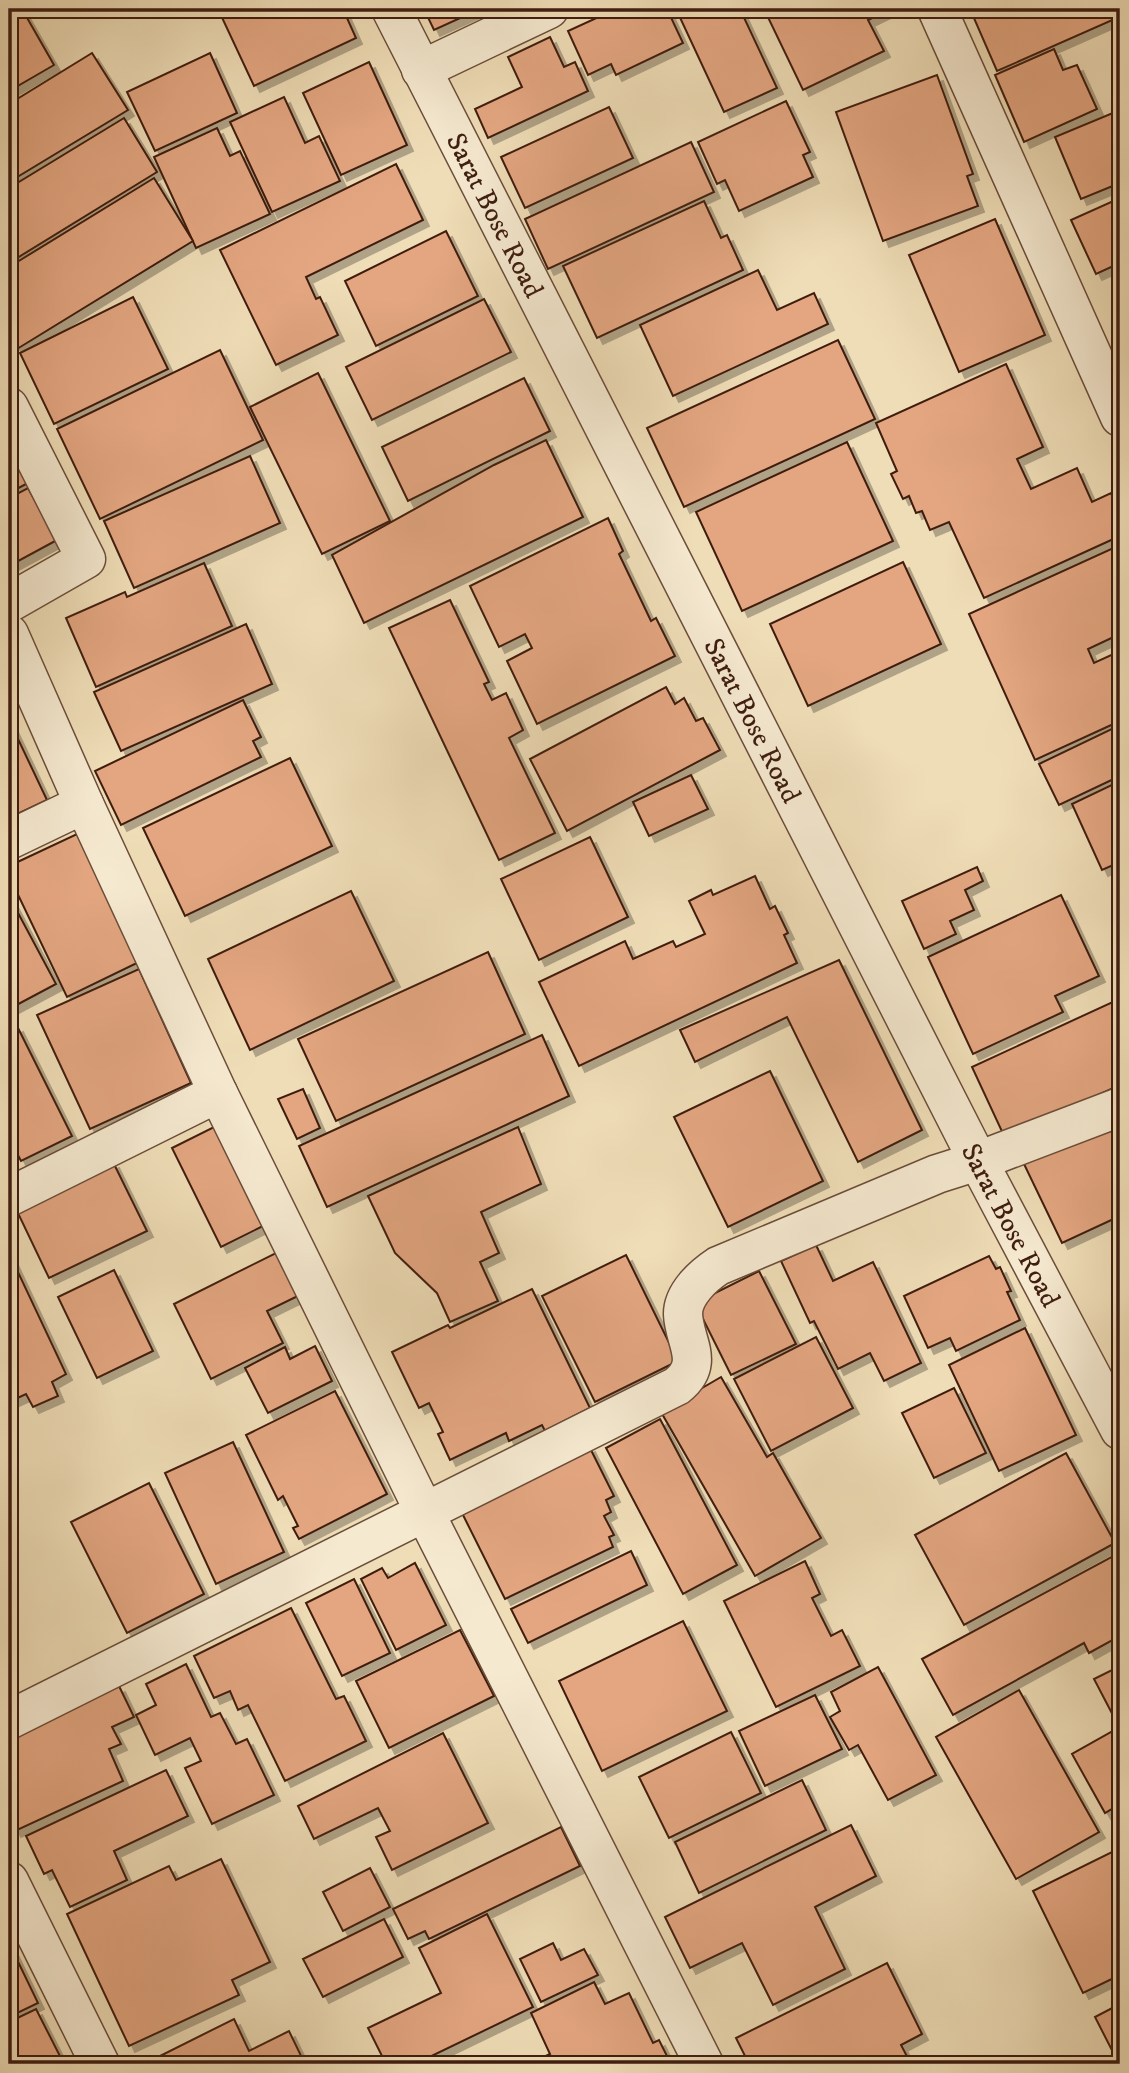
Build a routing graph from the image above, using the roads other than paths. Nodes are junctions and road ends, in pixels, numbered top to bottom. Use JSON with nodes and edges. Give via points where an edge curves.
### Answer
{"nodes":[{"id":1,"x":391,"y":9,"type":"edge"},
{"id":2,"x":549,"y":9,"type":"edge"},
{"id":3,"x":937,"y":9,"type":"edge"},
{"id":4,"x":421,"y":70,"type":"junction"},
{"id":5,"x":9,"y":407,"type":"edge"},
{"id":6,"x":1120,"y":417,"type":"edge"},
{"id":7,"x":9,"y":603,"type":"edge"},
{"id":8,"x":9,"y":634,"type":"edge"},
{"id":9,"x":84,"y":804,"type":"junction"},
{"id":10,"x":9,"y":840,"type":"edge"},
{"id":11,"x":218,"y":1093,"type":"junction"},
{"id":12,"x":1120,"y":1107,"type":"edge"},
{"id":13,"x":978,"y":1161,"type":"junction"},
{"id":14,"x":9,"y":1197,"type":"edge"},
{"id":15,"x":1120,"y":1430,"type":"edge"},
{"id":16,"x":424,"y":1511,"type":"junction"},
{"id":17,"x":9,"y":1720,"type":"edge"},
{"id":18,"x":9,"y":1881,"type":"edge"},
{"id":19,"x":100,"y":2064,"type":"edge"},
{"id":20,"x":704,"y":2064,"type":"edge"}],
"edges":[{"from":1,"to":4,"type":"street","name":"Sarat Bose Road"},
{"from":2,"to":4,"type":"street"},
{"from":3,"to":6,"type":"street"},
{"from":4,"to":13,"type":"street","name":"Sarat Bose Road"},
{"from":5,"to":7,"type":"street","via":[[86,559]]},
{"from":8,"to":9,"type":"street"},
{"from":9,"to":10,"type":"street"},
{"from":9,"to":11,"type":"street"},
{"from":11,"to":14,"type":"street"},
{"from":11,"to":16,"type":"street"},
{"from":12,"to":13,"type":"street"},
{"from":13,"to":15,"type":"street","name":"Sarat Bose Road"},
{"from":13,"to":16,"type":"street","via":[[718,1266],[695,1286],[683,1312],[693,1357],[685,1380]]},
{"from":16,"to":17,"type":"street"},
{"from":16,"to":20,"type":"street"},
{"from":18,"to":19,"type":"street"}]}
